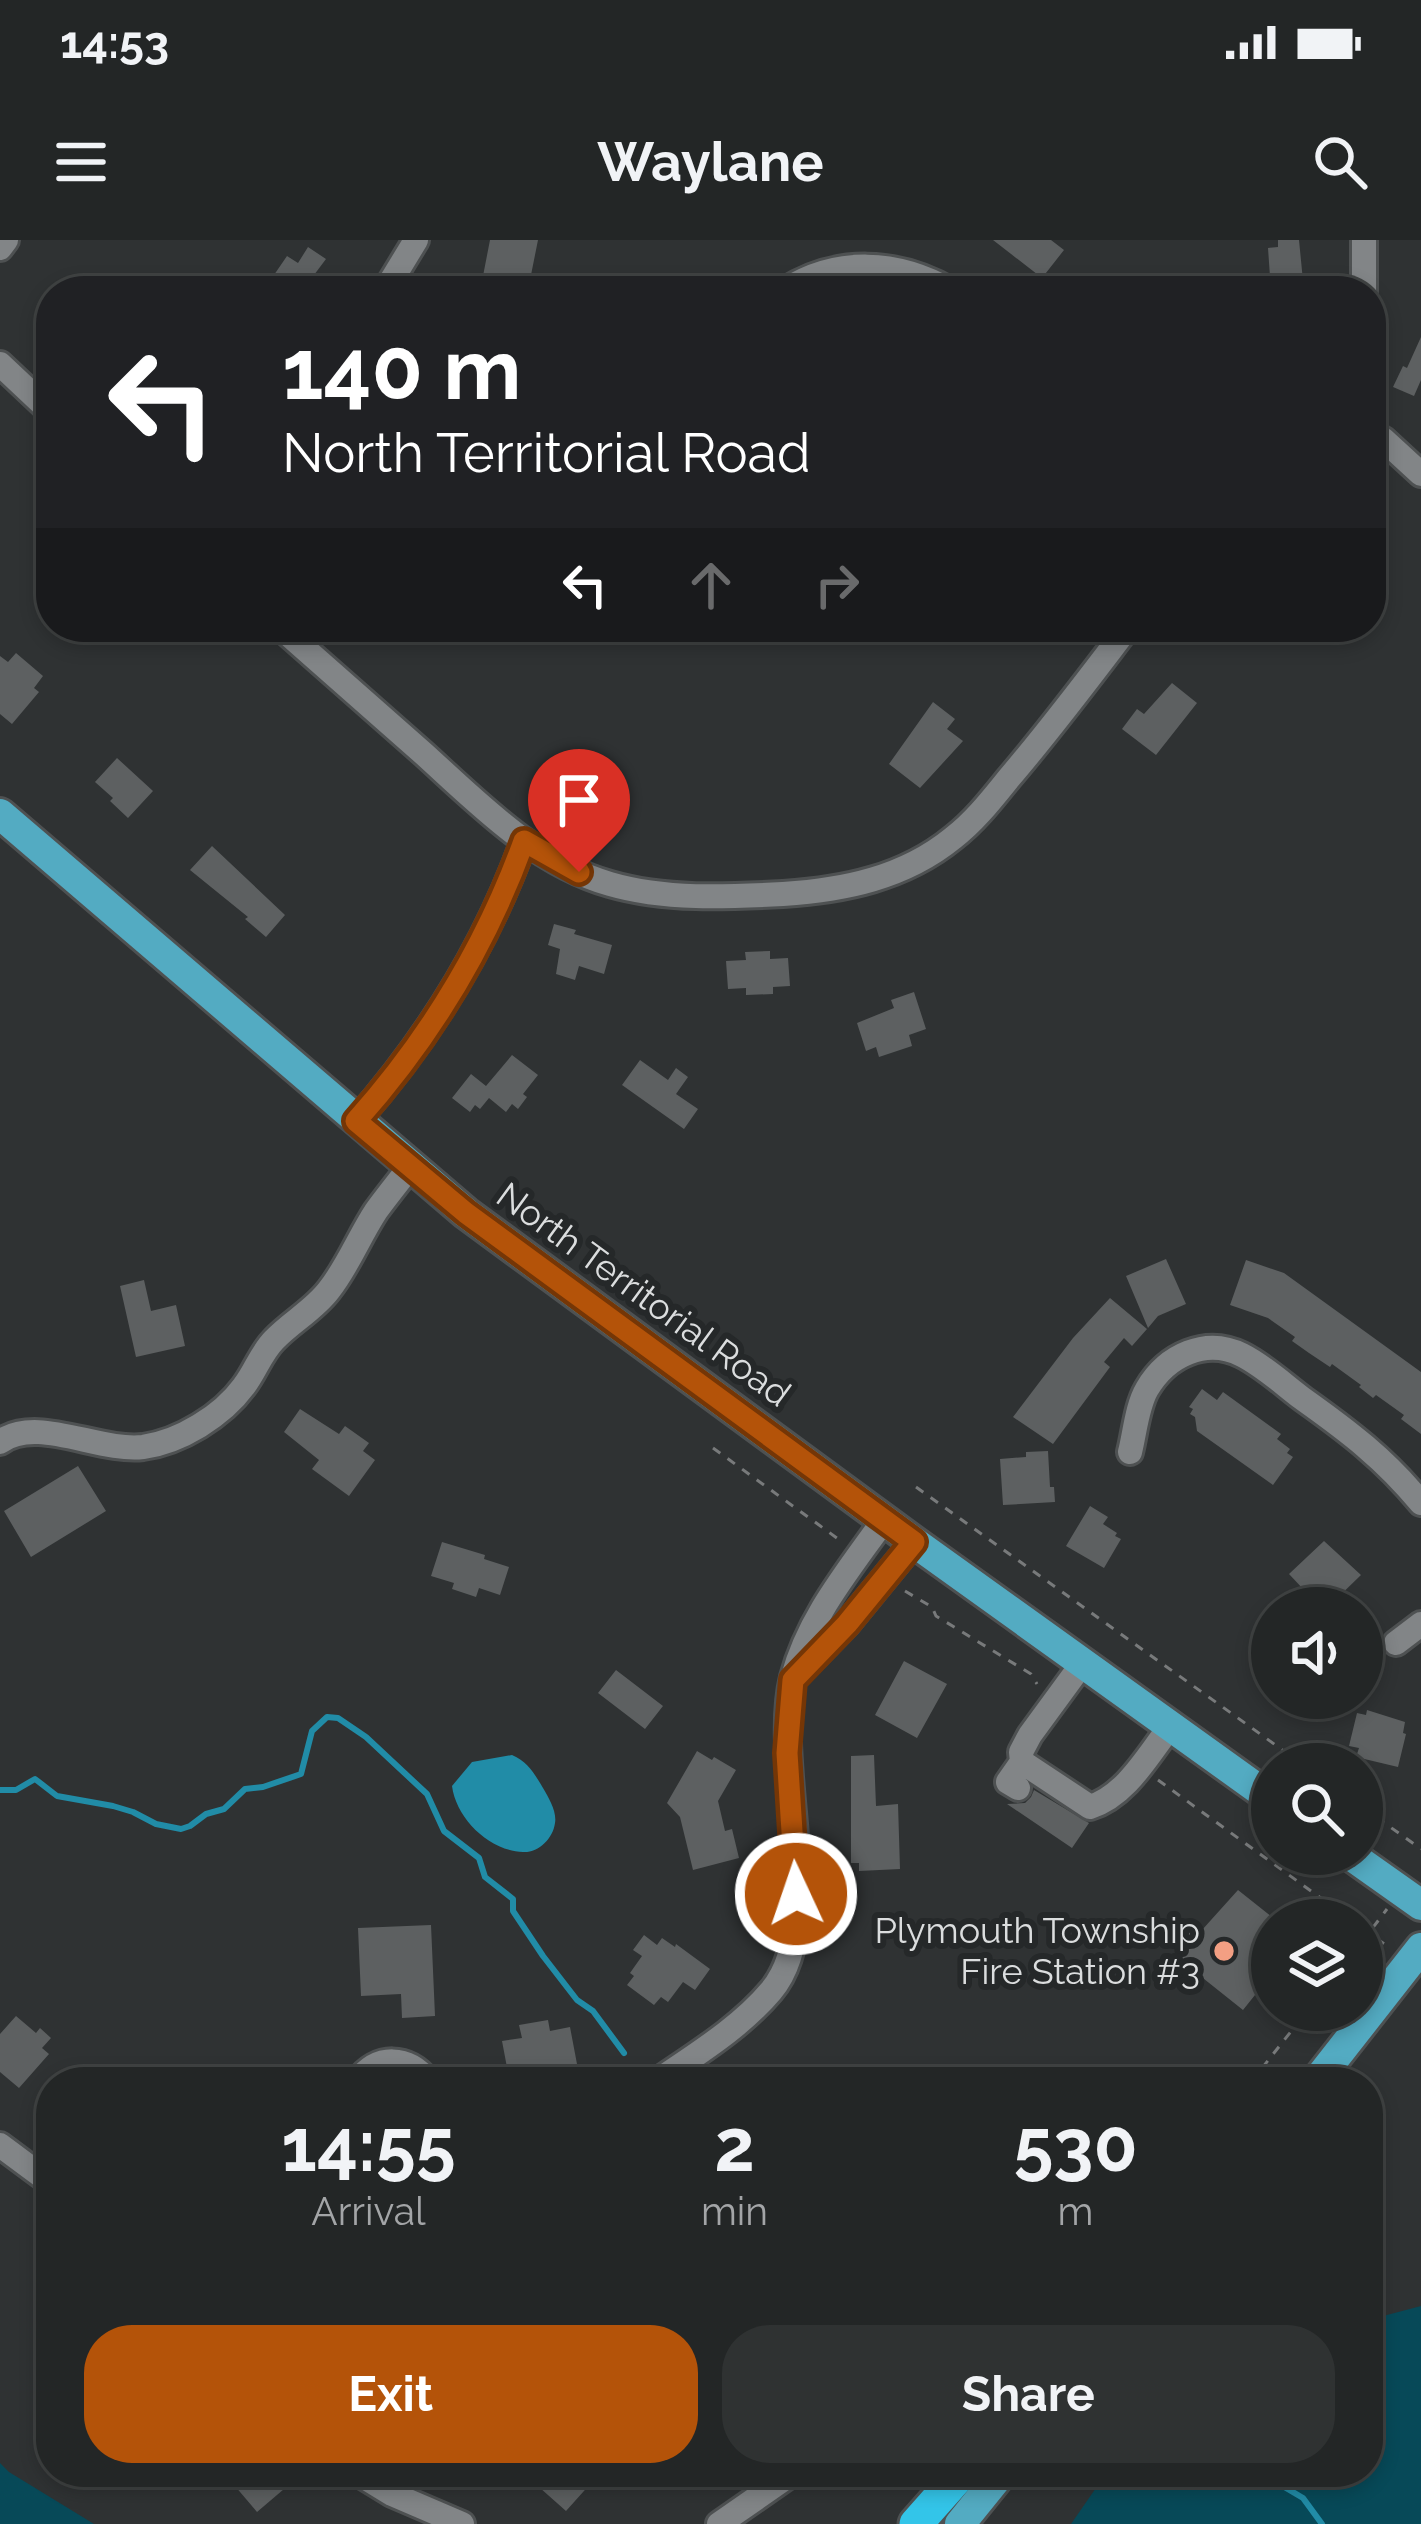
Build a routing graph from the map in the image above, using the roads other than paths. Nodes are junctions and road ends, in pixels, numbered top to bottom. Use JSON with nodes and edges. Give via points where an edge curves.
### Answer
{"nodes":[{"id":1,"x":6,"y":240,"type":"edge"},
{"id":2,"x":416,"y":240,"type":"edge"},
{"id":3,"x":1364,"y":240,"type":"edge"},
{"id":4,"x":0,"y":248,"type":"edge"},
{"id":5,"x":394,"y":276,"type":"edge"},
{"id":6,"x":811,"y":276,"type":"edge"},
{"id":7,"x":920,"y":276,"type":"edge"},
{"id":8,"x":1364,"y":276,"type":"edge"},
{"id":9,"x":0,"y":364,"type":"edge"},
{"id":10,"x":36,"y":398,"type":"edge"},
{"id":11,"x":1386,"y":443,"type":"edge"},
{"id":12,"x":1421,"y":474,"type":"edge"},
{"id":13,"x":297,"y":642,"type":"edge"},
{"id":14,"x":1116,"y":642,"type":"edge"},
{"id":15,"x":0,"y":814,"type":"edge"},
{"id":16,"x":524,"y":841,"type":"junction"},
{"id":17,"x":356,"y":1121,"type":"junction"},
{"id":18,"x":410,"y":1167,"type":"junction"},
{"id":19,"x":0,"y":1442,"type":"edge"},
{"id":20,"x":1130,"y":1452,"type":"dead end"},
{"id":21,"x":1421,"y":1503,"type":"edge"},
{"id":22,"x":884,"y":1520,"type":"junction"},
{"id":23,"x":914,"y":1542,"type":"junction"},
{"id":24,"x":1421,"y":1624,"type":"edge"},
{"id":25,"x":1396,"y":1642,"type":"dead end"},
{"id":26,"x":1082,"y":1664,"type":"junction"},
{"id":27,"x":793,"y":1680,"type":"junction"},
{"id":28,"x":1170,"y":1726,"type":"junction"},
{"id":29,"x":1022,"y":1762,"type":"junction"},
{"id":30,"x":1251,"y":1784,"type":"edge"},
{"id":31,"x":1018,"y":1788,"type":"dead end"},
{"id":32,"x":1379,"y":1875,"type":"edge"},
{"id":33,"x":1421,"y":1905,"type":"edge"},
{"id":34,"x":1421,"y":1948,"type":"edge"},
{"id":35,"x":372,"y":2067,"type":"edge"},
{"id":36,"x":414,"y":2067,"type":"edge"},
{"id":37,"x":677,"y":2067,"type":"edge"},
{"id":38,"x":1328,"y":2067,"type":"edge"},
{"id":39,"x":0,"y":2144,"type":"edge"},
{"id":40,"x":36,"y":2172,"type":"edge"},
{"id":41,"x":381,"y":2487,"type":"edge"},
{"id":42,"x":775,"y":2487,"type":"edge"},
{"id":43,"x":949,"y":2487,"type":"edge"},
{"id":44,"x":990,"y":2487,"type":"edge"},
{"id":45,"x":462,"y":2524,"type":"edge"},
{"id":46,"x":719,"y":2524,"type":"edge"},
{"id":47,"x":916,"y":2524,"type":"edge"},
{"id":48,"x":959,"y":2524,"type":"edge"}],
"edges":[{"from":1,"to":4,"type":"street"},
{"from":2,"to":5,"type":"street"},
{"from":3,"to":8,"type":"street"},
{"from":6,"to":7,"type":"street","via":[[852,266]]},
{"from":9,"to":10,"type":"street"},
{"from":11,"to":12,"type":"street"},
{"from":13,"to":16,"type":"street"},
{"from":14,"to":16,"type":"street","via":[[977,816],[939,849],[880,878],[825,892],[665,894],[606,883]]},
{"from":15,"to":17,"type":"main road","name":"North Territorial Road"},
{"from":16,"to":17,"type":"street","via":[[454,992]]},
{"from":17,"to":18,"type":"main road","name":"North Territorial Road"},
{"from":18,"to":19,"type":"street","via":[[324,1296],[195,1429],[143,1447],[33,1430]]},
{"from":18,"to":22,"type":"main road","name":"North Territorial Road"},
{"from":20,"to":21,"type":"street","via":[[1146,1390],[1159,1373],[1198,1348],[1226,1349],[1364,1443]]},
{"from":22,"to":23,"type":"main road","name":"North Territorial Road"},
{"from":22,"to":27,"type":"street","via":[[815,1619]]},
{"from":23,"to":26,"type":"main road","name":"North Territorial Road"},
{"from":23,"to":27,"type":"street"},
{"from":24,"to":25,"type":"street"},
{"from":26,"to":28,"type":"main road","name":"North Territorial Road"},
{"from":26,"to":29,"type":"street","via":[[1030,1735]]},
{"from":27,"to":37,"type":"street","via":[[793,1945],[774,1988]]},
{"from":28,"to":29,"type":"street","via":[[1107,1802],[1090,1807]]},
{"from":28,"to":30,"type":"main road","name":"North Territorial Road"},
{"from":29,"to":31,"type":"street","via":[[1008,1782]]},
{"from":32,"to":33,"type":"main road"},
{"from":34,"to":38,"type":"main road"},
{"from":35,"to":36,"type":"street","via":[[389,2060]]},
{"from":39,"to":40,"type":"street"},
{"from":41,"to":45,"type":"street"},
{"from":42,"to":46,"type":"street"},
{"from":43,"to":47,"type":"highway"},
{"from":44,"to":48,"type":"main road"}]}
